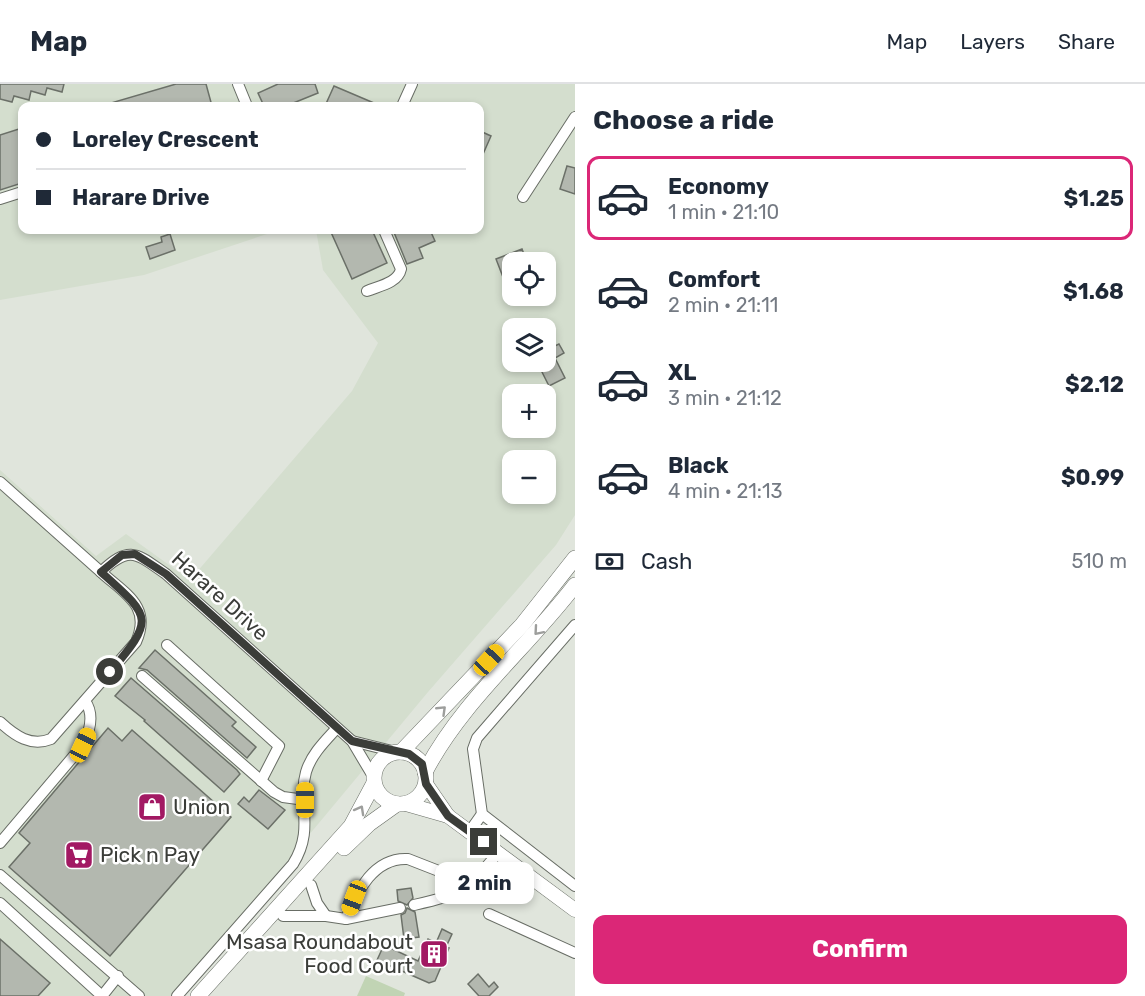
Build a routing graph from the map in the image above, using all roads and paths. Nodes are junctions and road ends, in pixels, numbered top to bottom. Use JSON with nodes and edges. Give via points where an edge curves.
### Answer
{"nodes":[{"id":1,"x":238,"y":84,"type":"edge"},
{"id":2,"x":412,"y":84,"type":"edge"},
{"id":3,"x":245,"y":102,"type":"edge"},
{"id":4,"x":404,"y":102,"type":"edge"},
{"id":5,"x":575,"y":117,"type":"edge"},
{"id":6,"x":18,"y":193,"type":"edge"},
{"id":7,"x":523,"y":197,"type":"dead end"},
{"id":8,"x":0,"y":199,"type":"edge"},
{"id":9,"x":386,"y":234,"type":"edge"},
{"id":10,"x":367,"y":291,"type":"dead end"},
{"id":11,"x":0,"y":482,"type":"edge"},
{"id":12,"x":575,"y":558,"type":"edge"},
{"id":13,"x":101,"y":572,"type":"junction"},
{"id":14,"x":575,"y":585,"type":"edge"},
{"id":15,"x":575,"y":625,"type":"edge"},
{"id":16,"x":167,"y":645,"type":"dead end"},
{"id":17,"x":142,"y":676,"type":"dead end"},
{"id":18,"x":85,"y":701,"type":"junction"},
{"id":19,"x":0,"y":722,"type":"edge"},
{"id":20,"x":336,"y":729,"type":"junction"},
{"id":21,"x":352,"y":741,"type":"junction"},
{"id":22,"x":398,"y":752,"type":"junction"},
{"id":23,"x":426,"y":778,"type":"junction"},
{"id":24,"x":374,"y":780,"type":"junction"},
{"id":25,"x":261,"y":781,"type":"junction"},
{"id":26,"x":305,"y":800,"type":"junction"},
{"id":27,"x":402,"y":804,"type":"junction"},
{"id":28,"x":482,"y":814,"type":"junction"},
{"id":29,"x":448,"y":816,"type":"junction"},
{"id":30,"x":470,"y":831,"type":"junction"},
{"id":31,"x":0,"y":843,"type":"edge"},
{"id":32,"x":498,"y":853,"type":"junction"},
{"id":33,"x":0,"y":875,"type":"edge"},
{"id":34,"x":472,"y":884,"type":"junction"},
{"id":35,"x":311,"y":885,"type":"junction"},
{"id":36,"x":575,"y":886,"type":"edge"},
{"id":37,"x":23,"y":897,"type":"junction"},
{"id":38,"x":0,"y":903,"type":"edge"},
{"id":39,"x":414,"y":905,"type":"dead end"},
{"id":40,"x":399,"y":908,"type":"dead end"},
{"id":41,"x":575,"y":910,"type":"edge"},
{"id":42,"x":9,"y":912,"type":"junction"},
{"id":43,"x":489,"y":914,"type":"dead end"},
{"id":44,"x":283,"y":916,"type":"junction"},
{"id":45,"x":326,"y":916,"type":"junction"},
{"id":46,"x":346,"y":919,"type":"junction"},
{"id":47,"x":575,"y":953,"type":"edge"},
{"id":48,"x":118,"y":976,"type":"junction"},
{"id":49,"x":102,"y":996,"type":"edge"},
{"id":50,"x":139,"y":996,"type":"edge"},
{"id":51,"x":177,"y":996,"type":"edge"},
{"id":52,"x":198,"y":996,"type":"edge"},
{"id":53,"x":210,"y":996,"type":"edge"}],
"edges":[{"from":1,"to":3,"type":"street"},
{"from":2,"to":4,"type":"street"},
{"from":5,"to":7,"type":"street"},
{"from":6,"to":8,"type":"street"},
{"from":9,"to":10,"type":"street","via":[[400,275]]},
{"from":11,"to":13,"type":"street"},
{"from":22,"to":12,"type":"highway","one_way":true,"via":[[522,625]]},
{"from":13,"to":18,"type":"street","via":[[140,609],[142,625],[136,642]]},
{"from":13,"to":20,"type":"street","name":"Harare Drive","via":[[122,555],[140,555],[166,574]]},
{"from":14,"to":23,"type":"highway","one_way":true,"via":[[453,724]]},
{"from":15,"to":28,"type":"street","via":[[477,738],[472,749]]},
{"from":16,"to":25,"type":"street","via":[[279,746]]},
{"from":17,"to":25,"type":"street"},
{"from":18,"to":19,"type":"street","via":[[57,735],[44,741],[22,739]]},
{"from":18,"to":31,"type":"street","via":[[91,711],[83,745]]},
{"from":20,"to":21,"type":"street","name":"Harare Drive"},
{"from":20,"to":26,"type":"street","via":[[315,753],[307,770]]},
{"from":21,"to":22,"type":"street","name":"Harare Drive"},
{"from":21,"to":24,"type":"street","name":"Harare Drive"},
{"from":22,"to":23,"type":"highway","via":[[416,758]]},
{"from":22,"to":24,"type":"highway","via":[[380,761]]},
{"from":23,"to":27,"type":"highway","via":[[417,798]]},
{"from":23,"to":29,"type":"main road"},
{"from":24,"to":27,"type":"highway","via":[[384,800]]},
{"from":52,"to":24,"type":"highway","one_way":true,"via":[[351,826]]},
{"from":25,"to":26,"type":"street","via":[[283,797]]},
{"from":26,"to":51,"type":"street","via":[[301,852]]},
{"from":27,"to":29,"type":"main road"},
{"from":27,"to":35,"type":"highway","via":[[357,834]]},
{"from":28,"to":30,"type":"street"},
{"from":28,"to":36,"type":"street"},
{"from":29,"to":30,"type":"main road"},
{"from":30,"to":32,"type":"main road"},
{"from":32,"to":34,"type":"street"},
{"from":32,"to":41,"type":"main road"},
{"from":33,"to":37,"type":"street"},
{"from":34,"to":39,"type":"street","via":[[449,897]]},
{"from":34,"to":46,"type":"street","via":[[408,859],[386,861],[359,889]]},
{"from":35,"to":44,"type":"highway"},
{"from":35,"to":45,"type":"street"},
{"from":37,"to":42,"type":"street"},
{"from":37,"to":48,"type":"street"},
{"from":38,"to":42,"type":"street"},
{"from":40,"to":46,"type":"street"},
{"from":42,"to":49,"type":"street"},
{"from":43,"to":47,"type":"street"},
{"from":44,"to":45,"type":"street"},
{"from":44,"to":53,"type":"highway"},
{"from":45,"to":46,"type":"street"},
{"from":48,"to":49,"type":"street"},
{"from":48,"to":50,"type":"street"}]}
